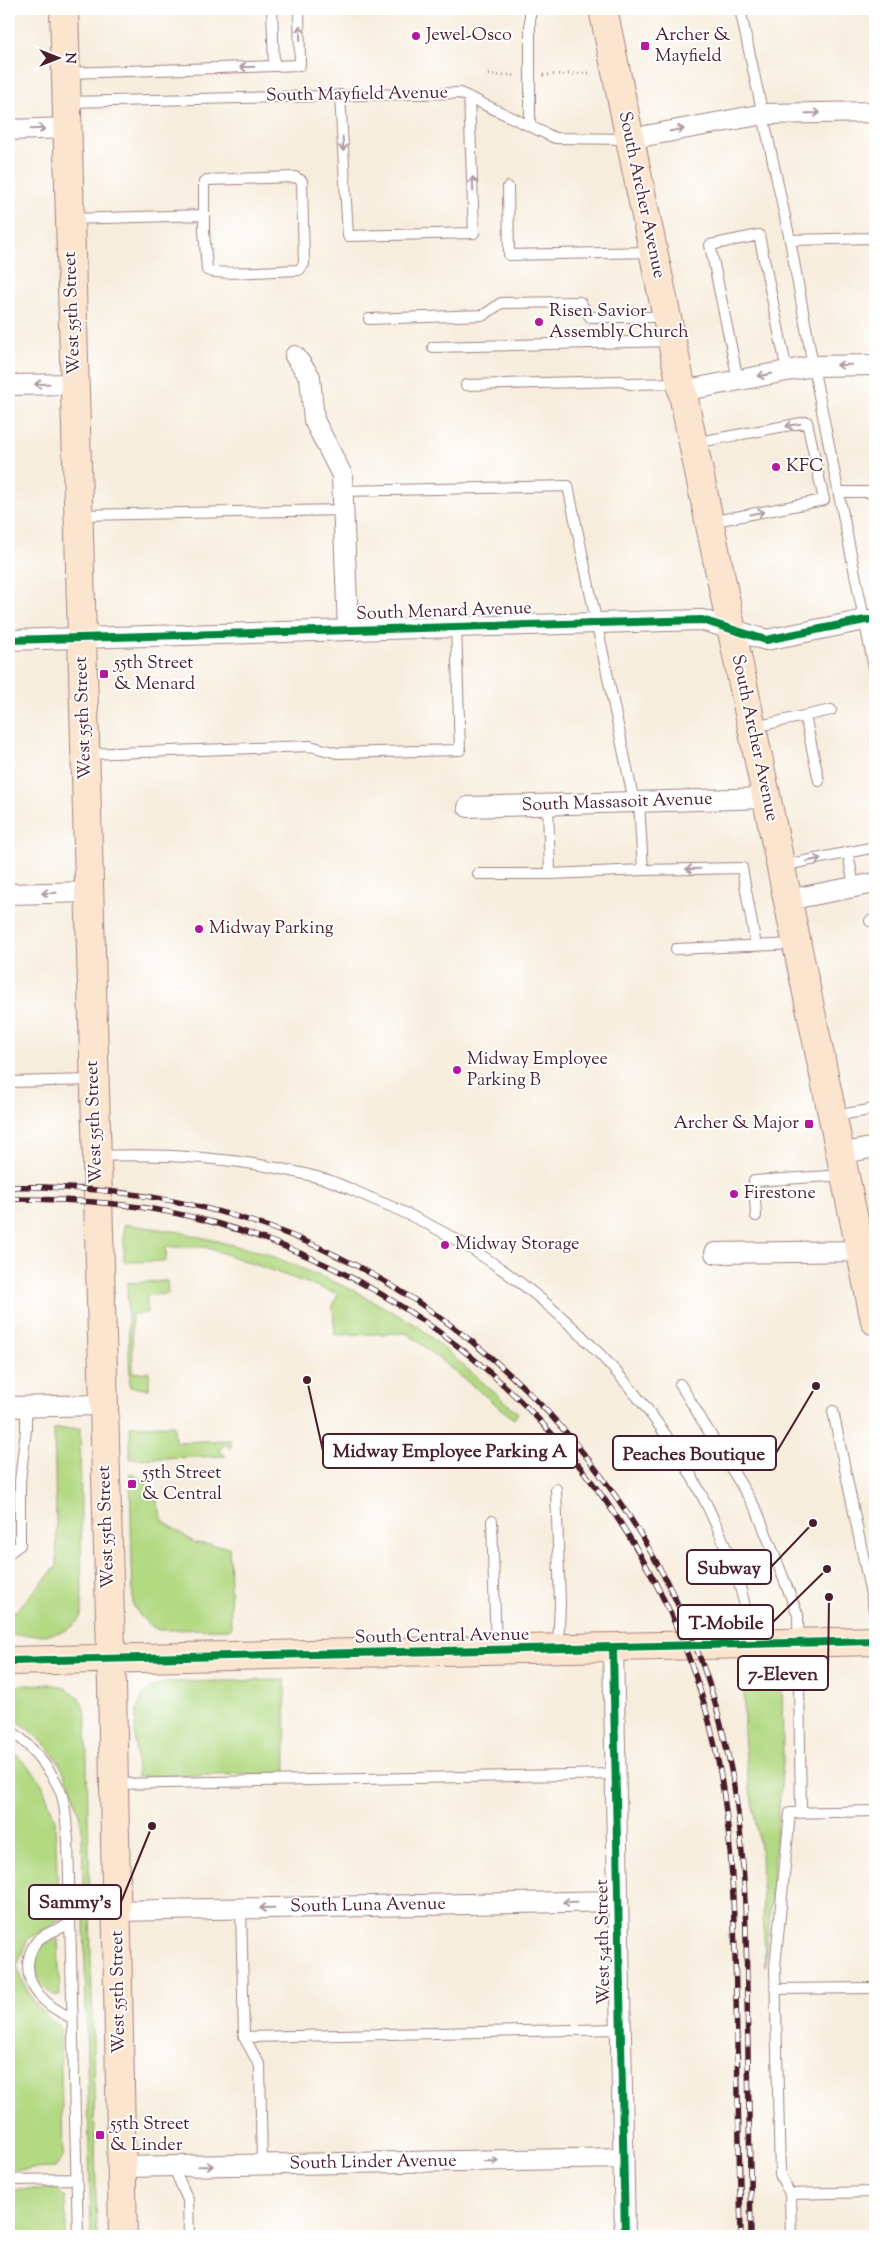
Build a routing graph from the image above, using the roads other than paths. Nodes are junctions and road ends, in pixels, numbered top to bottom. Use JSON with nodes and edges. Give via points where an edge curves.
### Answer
{"nodes":[{"id":1,"x":64,"y":9,"type":"edge"},
{"id":2,"x":272,"y":9,"type":"edge"},
{"id":3,"x":299,"y":9,"type":"edge"},
{"id":4,"x":530,"y":9,"type":"edge"},
{"id":5,"x":603,"y":9,"type":"edge"},
{"id":6,"x":740,"y":9,"type":"edge"},
{"id":7,"x":274,"y":66,"type":"junction"},
{"id":8,"x":66,"y":73,"type":"junction"},
{"id":9,"x":340,"y":95,"type":"junction"},
{"id":10,"x":469,"y":98,"type":"junction"},
{"id":11,"x":875,"y":112,"type":"edge"},
{"id":12,"x":764,"y":114,"type":"junction"},
{"id":13,"x":67,"y":115,"type":"junction"},
{"id":14,"x":530,"y":126,"type":"junction"},
{"id":15,"x":9,"y":130,"type":"edge"},
{"id":16,"x":629,"y":139,"type":"junction"},
{"id":17,"x":508,"y":187,"type":"dead end"},
{"id":18,"x":204,"y":215,"type":"junction"},
{"id":19,"x":70,"y":219,"type":"junction"},
{"id":20,"x":875,"y":238,"type":"edge"},
{"id":21,"x":790,"y":240,"type":"junction"},
{"id":22,"x":653,"y":252,"type":"junction"},
{"id":23,"x":369,"y":319,"type":"dead end"},
{"id":24,"x":669,"y":329,"type":"junction"},
{"id":25,"x":433,"y":347,"type":"dead end"},
{"id":26,"x":295,"y":356,"type":"dead end"},
{"id":27,"x":875,"y":364,"type":"edge"},
{"id":28,"x":813,"y":366,"type":"junction"},
{"id":29,"x":787,"y":371,"type":"junction"},
{"id":30,"x":738,"y":380,"type":"junction"},
{"id":31,"x":75,"y":384,"type":"junction"},
{"id":32,"x":9,"y":385,"type":"edge"},
{"id":33,"x":466,"y":385,"type":"dead end"},
{"id":34,"x":681,"y":387,"type":"junction"},
{"id":35,"x":692,"y":443,"type":"junction"},
{"id":36,"x":838,"y":492,"type":"junction"},
{"id":37,"x":875,"y":492,"type":"edge"},
{"id":38,"x":343,"y":500,"type":"junction"},
{"id":39,"x":78,"y":515,"type":"junction"},
{"id":40,"x":709,"y":522,"type":"junction"},
{"id":41,"x":870,"y":620,"type":"edge"},
{"id":42,"x":597,"y":623,"type":"junction"},
{"id":43,"x":456,"y":627,"type":"junction"},
{"id":44,"x":731,"y":629,"type":"junction"},
{"id":45,"x":348,"y":630,"type":"junction"},
{"id":46,"x":82,"y":638,"type":"junction"},
{"id":47,"x":9,"y":640,"type":"edge"},
{"id":48,"x":875,"y":673,"type":"edge"},
{"id":49,"x":831,"y":710,"type":"dead end"},
{"id":50,"x":805,"y":716,"type":"junction"},
{"id":51,"x":752,"y":728,"type":"junction"},
{"id":52,"x":85,"y":754,"type":"junction"},
{"id":53,"x":819,"y":781,"type":"dead end"},
{"id":54,"x":766,"y":798,"type":"junction"},
{"id":55,"x":637,"y":802,"type":"junction"},
{"id":56,"x":548,"y":805,"type":"junction"},
{"id":57,"x":468,"y":807,"type":"dead end"},
{"id":58,"x":875,"y":847,"type":"edge"},
{"id":59,"x":848,"y":853,"type":"junction"},
{"id":60,"x":780,"y":866,"type":"junction"},
{"id":61,"x":643,"y":870,"type":"junction"},
{"id":62,"x":478,"y":874,"type":"dead end"},
{"id":63,"x":550,"y":874,"type":"junction"},
{"id":64,"x":875,"y":883,"type":"edge"},
{"id":65,"x":854,"y":887,"type":"junction"},
{"id":66,"x":89,"y":892,"type":"junction"},
{"id":67,"x":9,"y":894,"type":"edge"},
{"id":68,"x":787,"y":900,"type":"junction"},
{"id":69,"x":797,"y":944,"type":"junction"},
{"id":70,"x":756,"y":946,"type":"junction"},
{"id":71,"x":676,"y":949,"type":"dead end"},
{"id":72,"x":94,"y":1080,"type":"junction"},
{"id":73,"x":9,"y":1082,"type":"edge"},
{"id":74,"x":875,"y":1109,"type":"edge"},
{"id":75,"x":832,"y":1117,"type":"junction"},
{"id":76,"x":875,"y":1147,"type":"edge"},
{"id":77,"x":96,"y":1156,"type":"junction"},
{"id":78,"x":843,"y":1165,"type":"junction"},
{"id":79,"x":756,"y":1216,"type":"dead end"},
{"id":80,"x":714,"y":1253,"type":"dead end"},
{"id":81,"x":866,"y":1257,"type":"edge"},
{"id":82,"x":875,"y":1321,"type":"edge"},
{"id":83,"x":680,"y":1384,"type":"dead end"},
{"id":84,"x":103,"y":1405,"type":"junction"},
{"id":85,"x":18,"y":1407,"type":"edge"},
{"id":86,"x":833,"y":1411,"type":"dead end"},
{"id":87,"x":556,"y":1489,"type":"dead end"},
{"id":88,"x":492,"y":1520,"type":"dead end"},
{"id":89,"x":9,"y":1553,"type":"edge"},
{"id":90,"x":875,"y":1614,"type":"edge"},
{"id":91,"x":875,"y":1641,"type":"edge"},
{"id":92,"x":799,"y":1644,"type":"junction"},
{"id":93,"x":750,"y":1645,"type":"junction"},
{"id":94,"x":614,"y":1648,"type":"junction"},
{"id":95,"x":558,"y":1649,"type":"junction"},
{"id":96,"x":496,"y":1650,"type":"junction"},
{"id":97,"x":111,"y":1658,"type":"junction"},
{"id":98,"x":9,"y":1662,"type":"edge"},
{"id":99,"x":9,"y":1730,"type":"edge"},
{"id":100,"x":616,"y":1774,"type":"junction"},
{"id":101,"x":114,"y":1784,"type":"junction"},
{"id":102,"x":875,"y":1811,"type":"edge"},
{"id":103,"x":801,"y":1812,"type":"junction"},
{"id":104,"x":618,"y":1901,"type":"junction"},
{"id":105,"x":241,"y":1909,"type":"junction"},
{"id":106,"x":117,"y":1911,"type":"junction"},
{"id":107,"x":70,"y":1924,"type":"junction"},
{"id":108,"x":875,"y":1988,"type":"edge"},
{"id":109,"x":775,"y":1989,"type":"junction"},
{"id":110,"x":72,"y":2018,"type":"junction"},
{"id":111,"x":621,"y":2029,"type":"junction"},
{"id":112,"x":244,"y":2037,"type":"junction"},
{"id":113,"x":624,"y":2158,"type":"junction"},
{"id":114,"x":262,"y":2165,"type":"junction"},
{"id":115,"x":173,"y":2166,"type":"junction"},
{"id":116,"x":122,"y":2167,"type":"junction"},
{"id":117,"x":76,"y":2179,"type":"junction"},
{"id":118,"x":9,"y":2180,"type":"edge"},
{"id":119,"x":875,"y":2192,"type":"edge"},
{"id":120,"x":790,"y":2194,"type":"junction"},
{"id":121,"x":78,"y":2236,"type":"edge"},
{"id":122,"x":123,"y":2236,"type":"edge"},
{"id":123,"x":189,"y":2236,"type":"edge"},
{"id":124,"x":625,"y":2236,"type":"edge"},
{"id":125,"x":791,"y":2236,"type":"edge"}],
"edges":[{"from":1,"to":8,"type":"main road","name":"West 55th Street"},
{"from":2,"to":7,"type":"lane"},
{"from":7,"to":3,"type":"lane","one_way":true,"via":[[300,65]]},
{"from":4,"to":14,"type":"lane"},
{"from":5,"to":16,"type":"main road","name":"South Archer Avenue"},
{"from":6,"to":12,"type":"lane"},
{"from":7,"to":8,"type":"lane","one_way":true},
{"from":8,"to":13,"type":"main road","name":"West 55th Street"},
{"from":9,"to":10,"type":"lane","name":"South Mayfield Avenue","via":[[460,93]]},
{"from":9,"to":10,"type":"lane","one_way":true,"via":[[348,236],[474,233]]},
{"from":9,"to":13,"type":"lane","name":"South Mayfield Avenue"},
{"from":10,"to":14,"type":"lane","name":"South Mayfield Avenue"},
{"from":12,"to":11,"type":"street","name":"South Mayfield Avenue","one_way":true},
{"from":16,"to":12,"type":"street","name":"South Mayfield Avenue","one_way":true},
{"from":12,"to":21,"type":"lane"},
{"from":15,"to":13,"type":"street","name":"South Mayfield Avenue","one_way":true},
{"from":13,"to":19,"type":"main road","name":"West 55th Street"},
{"from":14,"to":16,"type":"lane","name":"South Mayfield Avenue","via":[[554,138]]},
{"from":16,"to":22,"type":"main road","name":"South Archer Avenue"},
{"from":17,"to":22,"type":"lane","via":[[509,255]]},
{"from":18,"to":18,"type":"lane","via":[[206,265],[210,272],[303,268],[300,178],[207,180],[204,182]]},
{"from":18,"to":19,"type":"lane"},
{"from":19,"to":31,"type":"main road","name":"West 55th Street"},
{"from":20,"to":21,"type":"lane"},
{"from":21,"to":28,"type":"lane"},
{"from":22,"to":24,"type":"main road","name":"South Archer Avenue"},
{"from":23,"to":24,"type":"lane","via":[[484,315],[501,303],[580,302],[590,317]]},
{"from":24,"to":25,"type":"lane"},
{"from":24,"to":34,"type":"main road","name":"South Archer Avenue"},
{"from":26,"to":38,"type":"street","via":[[310,377],[314,420],[342,475]]},
{"from":27,"to":28,"type":"street","one_way":true},
{"from":28,"to":29,"type":"street"},
{"from":28,"to":36,"type":"lane"},
{"from":29,"to":30,"type":"street","one_way":true},
{"from":29,"to":30,"type":"lane","via":[[759,234],[710,245]]},
{"from":30,"to":34,"type":"street"},
{"from":31,"to":32,"type":"street","one_way":true},
{"from":31,"to":39,"type":"main road","name":"West 55th Street"},
{"from":33,"to":34,"type":"lane","via":[[620,381]]},
{"from":34,"to":35,"type":"main road","name":"South Archer Avenue"},
{"from":35,"to":40,"type":"main road","name":"South Archer Avenue"},
{"from":40,"to":35,"type":"lane","one_way":true,"via":[[824,500],[807,422]]},
{"from":36,"to":37,"type":"lane"},
{"from":36,"to":41,"type":"lane"},
{"from":38,"to":39,"type":"lane"},
{"from":38,"to":42,"type":"lane","via":[[568,486]]},
{"from":38,"to":45,"type":"street"},
{"from":39,"to":46,"type":"main road","name":"West 55th Street"},
{"from":40,"to":44,"type":"main road","name":"South Archer Avenue"},
{"from":41,"to":44,"type":"street","name":"South Menard Avenue","via":[[766,640]]},
{"from":41,"to":48,"type":"lane"},
{"from":42,"to":43,"type":"street","name":"South Menard Avenue"},
{"from":42,"to":44,"type":"street","name":"South Menard Avenue","via":[[702,620]]},
{"from":42,"to":55,"type":"lane"},
{"from":43,"to":45,"type":"street","name":"South Menard Avenue"},
{"from":43,"to":52,"type":"lane","via":[[460,750],[337,753],[310,746]]},
{"from":44,"to":51,"type":"main road","name":"South Archer Avenue"},
{"from":45,"to":46,"type":"street","name":"South Menard Avenue"},
{"from":46,"to":47,"type":"street","name":"South Menard Avenue"},
{"from":46,"to":52,"type":"main road","name":"West 55th Street"},
{"from":49,"to":50,"type":"lane"},
{"from":50,"to":51,"type":"lane"},
{"from":50,"to":53,"type":"lane"},
{"from":51,"to":54,"type":"main road","name":"South Archer Avenue"},
{"from":52,"to":66,"type":"main road","name":"West 55th Street"},
{"from":54,"to":55,"type":"street","name":"South Massasoit Avenue"},
{"from":54,"to":60,"type":"main road","name":"South Archer Avenue"},
{"from":55,"to":56,"type":"street","name":"South Massasoit Avenue"},
{"from":55,"to":61,"type":"lane"},
{"from":56,"to":57,"type":"street","name":"South Massasoit Avenue"},
{"from":56,"to":63,"type":"lane"},
{"from":58,"to":59,"type":"lane"},
{"from":60,"to":59,"type":"lane","one_way":true},
{"from":59,"to":65,"type":"lane"},
{"from":60,"to":68,"type":"main road","name":"South Archer Avenue"},
{"from":61,"to":63,"type":"lane"},
{"from":70,"to":61,"type":"lane","one_way":true,"via":[[742,868]]},
{"from":62,"to":63,"type":"lane"},
{"from":64,"to":65,"type":"street"},
{"from":65,"to":68,"type":"street"},
{"from":66,"to":67,"type":"street","one_way":true},
{"from":66,"to":72,"type":"main road","name":"West 55th Street"},
{"from":68,"to":69,"type":"main road","name":"South Archer Avenue"},
{"from":69,"to":70,"type":"lane"},
{"from":69,"to":75,"type":"main road","name":"South Archer Avenue"},
{"from":70,"to":71,"type":"lane"},
{"from":72,"to":73,"type":"lane"},
{"from":72,"to":77,"type":"main road","name":"West 55th Street"},
{"from":74,"to":75,"type":"lane"},
{"from":75,"to":78,"type":"main road","name":"South Archer Avenue"},
{"from":76,"to":78,"type":"street"},
{"from":77,"to":84,"type":"main road","name":"West 55th Street"},
{"from":77,"to":93,"type":"lane","via":[[238,1160],[329,1180],[408,1213],[490,1260],[563,1318],[624,1382],[676,1448],[710,1511],[735,1570],[749,1617]]},
{"from":78,"to":79,"type":"lane","via":[[754,1181]]},
{"from":78,"to":81,"type":"main road","name":"South Archer Avenue"},
{"from":80,"to":81,"type":"street"},
{"from":81,"to":82,"type":"main road","name":"South Archer Avenue"},
{"from":83,"to":92,"type":"lane","via":[[757,1511],[798,1615]]},
{"from":84,"to":85,"type":"street"},
{"from":84,"to":97,"type":"main road","name":"West 55th Street"},
{"from":85,"to":89,"type":"lane","via":[[26,1430],[20,1481],[20,1545]]},
{"from":86,"to":90,"type":"lane"},
{"from":87,"to":95,"type":"lane","via":[[560,1603]]},
{"from":88,"to":96,"type":"lane"},
{"from":91,"to":92,"type":"main road","name":"South Central Avenue"},
{"from":92,"to":93,"type":"main road","name":"South Central Avenue"},
{"from":92,"to":103,"type":"lane"},
{"from":93,"to":94,"type":"main road","name":"South Central Avenue"},
{"from":94,"to":95,"type":"main road","name":"South Central Avenue"},
{"from":94,"to":100,"type":"street","name":"West 54th Street"},
{"from":95,"to":96,"type":"main road","name":"South Central Avenue"},
{"from":96,"to":97,"type":"main road","name":"South Central Avenue"},
{"from":97,"to":98,"type":"main road","name":"South Central Avenue"},
{"from":97,"to":101,"type":"main road","name":"West 55th Street"},
{"from":99,"to":107,"type":"lane","via":[[18,1735],[45,1765],[63,1798],[68,1838]]},
{"from":100,"to":101,"type":"lane"},
{"from":100,"to":104,"type":"street","name":"West 54th Street"},
{"from":101,"to":106,"type":"main road","name":"West 55th Street"},
{"from":102,"to":103,"type":"lane"},
{"from":103,"to":109,"type":"lane","via":[[790,1813]]},
{"from":104,"to":105,"type":"street","name":"South Luna Avenue","one_way":true},
{"from":104,"to":111,"type":"street","name":"West 54th Street"},
{"from":105,"to":106,"type":"street","name":"South Luna Avenue"},
{"from":105,"to":112,"type":"lane"},
{"from":106,"to":116,"type":"main road","name":"West 55th Street"},
{"from":107,"to":110,"type":"lane"},
{"from":107,"to":110,"type":"lane","via":[[38,1940],[29,1953],[28,1972],[34,1989],[46,2004]]},
{"from":108,"to":109,"type":"lane"},
{"from":109,"to":120,"type":"lane","via":[[780,2175]]},
{"from":110,"to":117,"type":"lane"},
{"from":111,"to":112,"type":"lane"},
{"from":111,"to":113,"type":"street","name":"West 54th Street"},
{"from":112,"to":114,"type":"lane","via":[[260,2066]]},
{"from":114,"to":113,"type":"street","name":"South Linder Avenue","one_way":true},
{"from":113,"to":124,"type":"street","name":"West 54th Street"},
{"from":115,"to":114,"type":"street","name":"South Linder Avenue","one_way":true},
{"from":115,"to":116,"type":"street","name":"South Linder Avenue"},
{"from":115,"to":123,"type":"lane","via":[[188,2200]]},
{"from":116,"to":122,"type":"main road","name":"West 55th Street"},
{"from":117,"to":118,"type":"lane"},
{"from":117,"to":121,"type":"lane"},
{"from":119,"to":120,"type":"lane"},
{"from":120,"to":125,"type":"lane"}]}
